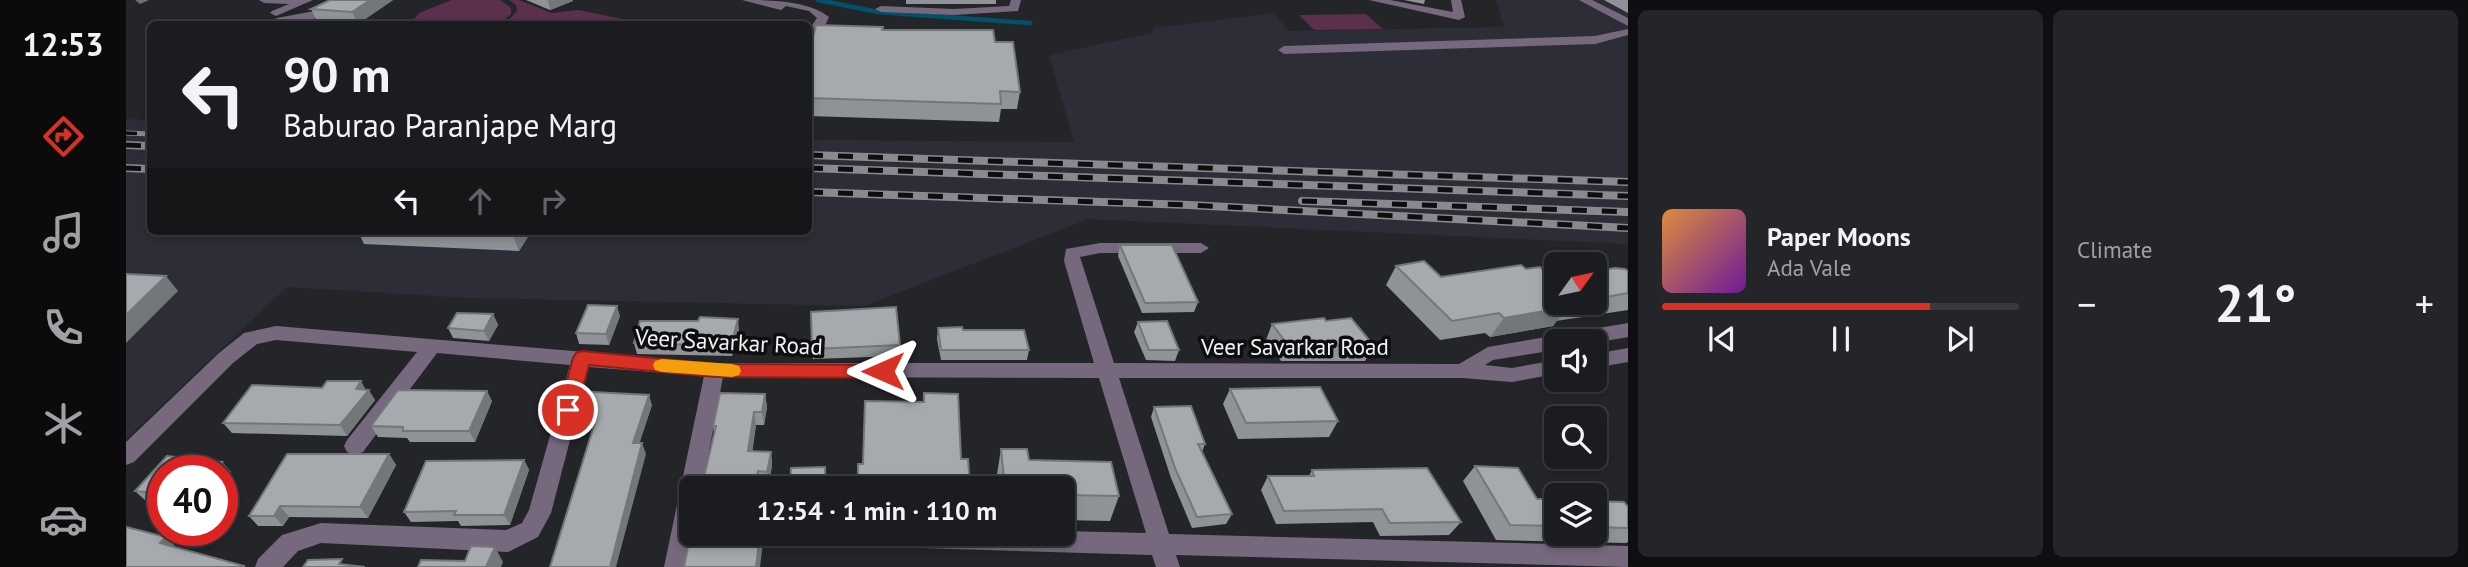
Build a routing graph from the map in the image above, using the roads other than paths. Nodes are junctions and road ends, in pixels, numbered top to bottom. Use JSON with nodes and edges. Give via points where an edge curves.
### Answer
{"nodes":[{"id":1,"x":264,"y":0,"type":"edge"},
{"id":2,"x":345,"y":0,"type":"edge"},
{"id":3,"x":747,"y":0,"type":"edge"},
{"id":4,"x":772,"y":0,"type":"edge"},
{"id":5,"x":1016,"y":0,"type":"edge"},
{"id":6,"x":1374,"y":0,"type":"edge"},
{"id":7,"x":1456,"y":0,"type":"edge"},
{"id":8,"x":1584,"y":0,"type":"edge"},
{"id":9,"x":307,"y":1,"type":"edge"},
{"id":10,"x":894,"y":5,"type":"edge"},
{"id":11,"x":881,"y":9,"type":"dead end"},
{"id":12,"x":819,"y":13,"type":"junction"},
{"id":13,"x":266,"y":21,"type":"edge"},
{"id":14,"x":1628,"y":23,"type":"edge"},
{"id":15,"x":1628,"y":32,"type":"edge"},
{"id":16,"x":812,"y":33,"type":"edge"},
{"id":17,"x":1284,"y":50,"type":"dead end"},
{"id":18,"x":1202,"y":248,"type":"dead end"},
{"id":19,"x":1628,"y":330,"type":"edge"},
{"id":20,"x":1607,"y":334,"type":"edge"},
{"id":21,"x":1544,"y":345,"type":"edge"},
{"id":22,"x":432,"y":346,"type":"junction"},
{"id":23,"x":1628,"y":355,"type":"edge"},
{"id":24,"x":582,"y":358,"type":"junction"},
{"id":25,"x":1607,"y":359,"type":"edge"},
{"id":26,"x":1544,"y":369,"type":"edge"},
{"id":27,"x":715,"y":370,"type":"junction"},
{"id":28,"x":1463,"y":371,"type":"junction"},
{"id":29,"x":1106,"y":373,"type":"junction"},
{"id":30,"x":355,"y":446,"type":"dead end"},
{"id":31,"x":126,"y":456,"type":"edge"},
{"id":32,"x":694,"y":476,"type":"edge"},
{"id":33,"x":1075,"y":542,"type":"edge"},
{"id":34,"x":1161,"y":544,"type":"junction"},
{"id":35,"x":680,"y":546,"type":"edge"},
{"id":36,"x":1628,"y":557,"type":"edge"},
{"id":37,"x":267,"y":567,"type":"edge"},
{"id":38,"x":676,"y":567,"type":"edge"},
{"id":39,"x":1168,"y":567,"type":"edge"}],
"edges":[{"from":1,"to":9,"type":"street"},
{"from":2,"to":13,"type":"street","via":[[323,13]]},
{"from":3,"to":12,"type":"street"},
{"from":4,"to":12,"type":"street"},
{"from":5,"to":10,"type":"street","via":[[1014,9],[954,12]]},
{"from":6,"to":7,"type":"street","via":[[1459,17]]},
{"from":8,"to":14,"type":"street"},
{"from":9,"to":13,"type":"street"},
{"from":10,"to":11,"type":"street"},
{"from":12,"to":16,"type":"street","via":[[823,21]]},
{"from":15,"to":17,"type":"street","via":[[1595,40]]},
{"from":18,"to":29,"type":"street","via":[[1100,248],[1072,253]]},
{"from":19,"to":20,"type":"street"},
{"from":21,"to":28,"type":"street","via":[[1488,354]]},
{"from":22,"to":24,"type":"street","name":"Veer Savarkar Road"},
{"from":22,"to":30,"type":"street"},
{"from":22,"to":31,"type":"street","name":"Veer Savarkar Road","via":[[276,333],[251,338]]},
{"from":23,"to":25,"type":"street"},
{"from":24,"to":27,"type":"street","name":"Veer Savarkar Road"},
{"from":24,"to":37,"type":"street","via":[[540,513],[530,530],[508,541],[321,533],[290,543]]},
{"from":26,"to":28,"type":"street","name":"Veer Savarkar Road","via":[[1513,375]]},
{"from":27,"to":29,"type":"street","name":"Veer Savarkar Road"},
{"from":27,"to":32,"type":"street"},
{"from":28,"to":29,"type":"street","name":"Veer Savarkar Road"},
{"from":29,"to":34,"type":"street"},
{"from":33,"to":34,"type":"street"},
{"from":34,"to":36,"type":"street"},
{"from":34,"to":39,"type":"street"},
{"from":35,"to":38,"type":"street"}]}
